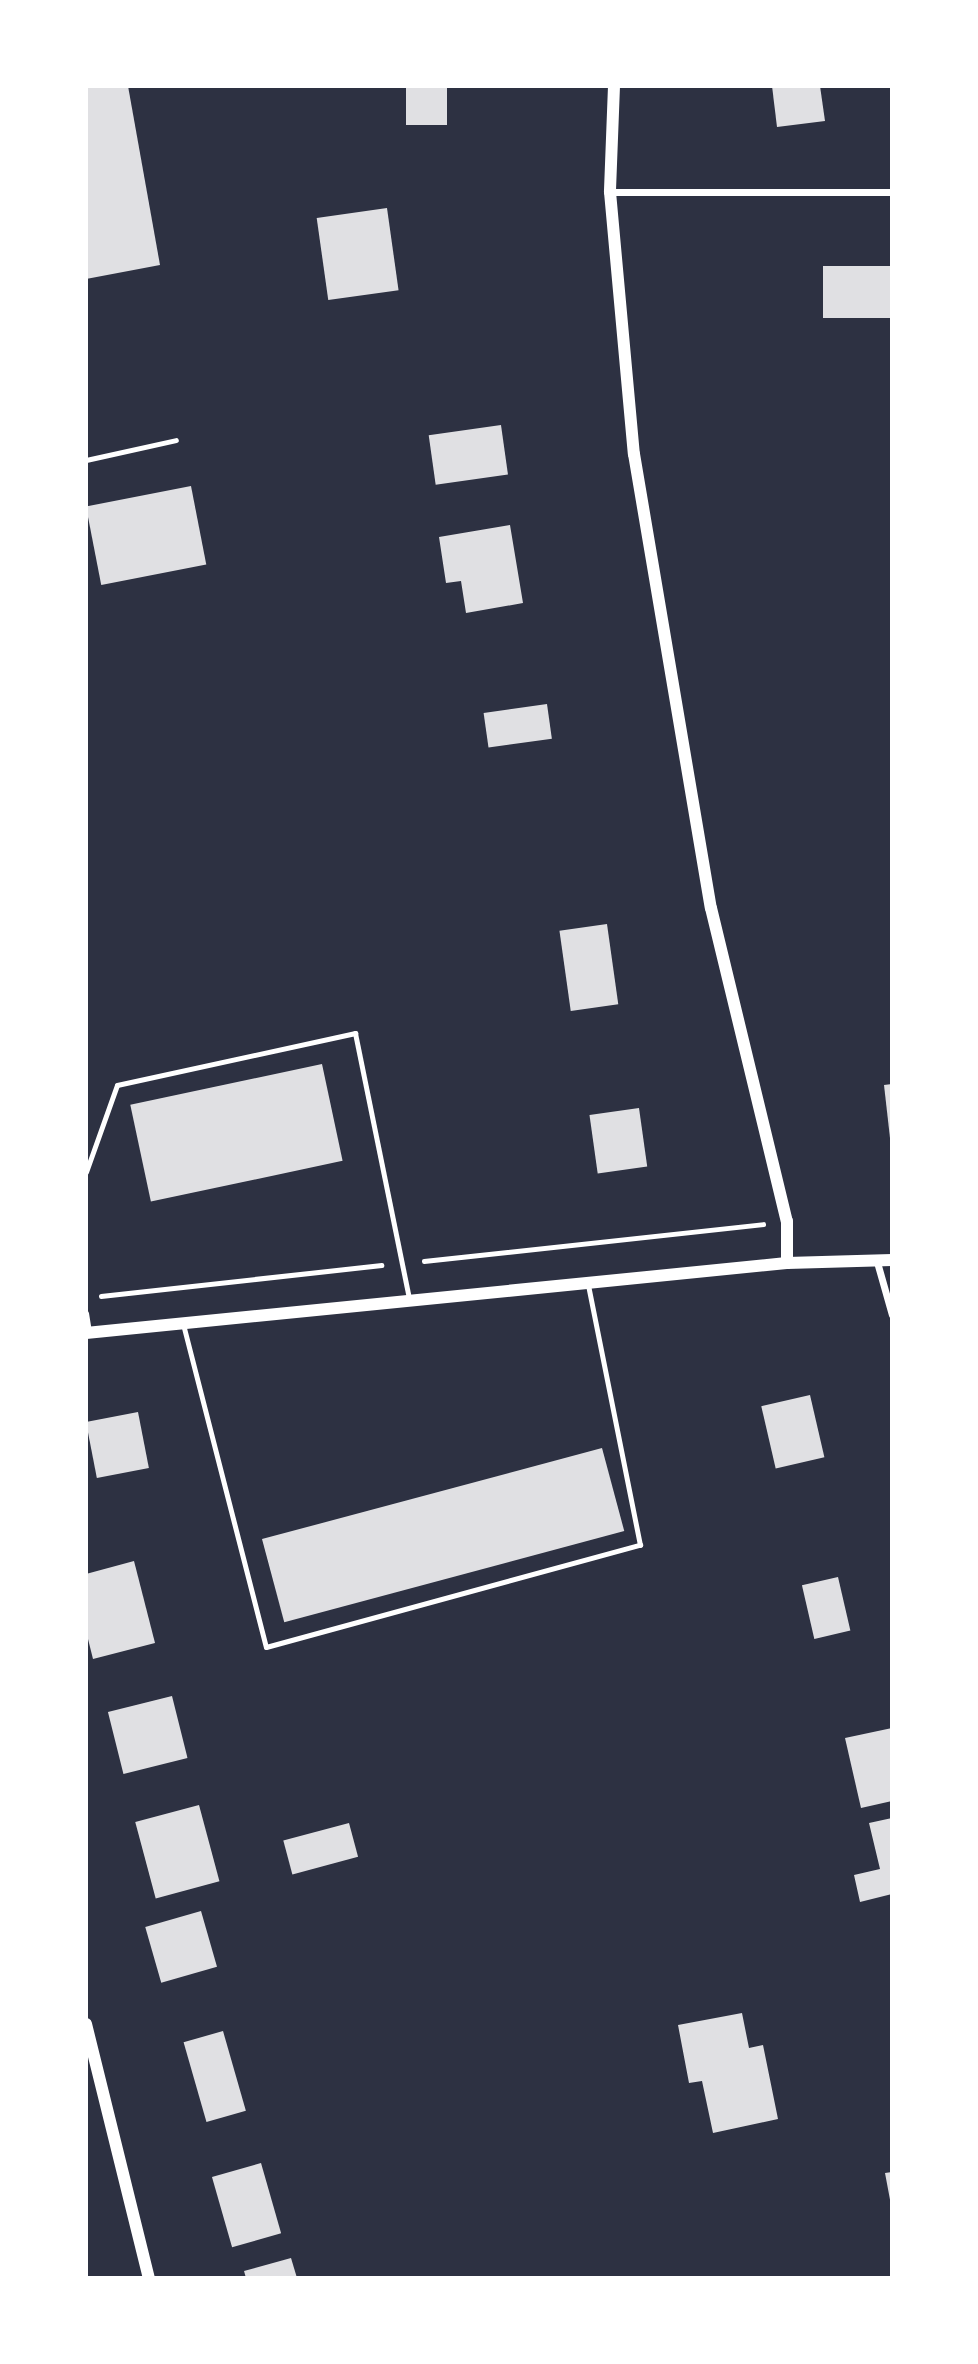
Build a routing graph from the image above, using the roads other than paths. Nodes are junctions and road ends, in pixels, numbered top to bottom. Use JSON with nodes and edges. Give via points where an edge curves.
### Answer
{"nodes":[{"id":1,"x":614,"y":86,"type":"edge"},
{"id":2,"x":610,"y":192,"type":"junction"},
{"id":3,"x":892,"y":192,"type":"edge"},
{"id":4,"x":176,"y":440,"type":"dead end"},
{"id":5,"x":86,"y":460,"type":"edge"},
{"id":6,"x":86,"y":1172,"type":"edge"},
{"id":7,"x":892,"y":1260,"type":"edge"},
{"id":8,"x":877,"y":1262,"type":"junction"},
{"id":9,"x":787,"y":1263,"type":"junction"},
{"id":10,"x":587,"y":1281,"type":"junction"},
{"id":11,"x":409,"y":1299,"type":"junction"},
{"id":12,"x":86,"y":1312,"type":"edge"},
{"id":13,"x":892,"y":1315,"type":"edge"},
{"id":14,"x":183,"y":1323,"type":"junction"},
{"id":15,"x":88,"y":1332,"type":"edge"},
{"id":16,"x":86,"y":2024,"type":"edge"},
{"id":17,"x":149,"y":2278,"type":"edge"}],
"edges":[{"from":1,"to":2,"type":"street"},
{"from":2,"to":3,"type":"street"},
{"from":2,"to":9,"type":"street","via":[[634,454],[711,908],[787,1221]]},
{"from":4,"to":5,"type":"lane"},
{"from":6,"to":11,"type":"lane","via":[[117,1085],[355,1033]]},
{"from":7,"to":8,"type":"street"},
{"from":8,"to":9,"type":"street"},
{"from":8,"to":13,"type":"street"},
{"from":9,"to":10,"type":"street"},
{"from":10,"to":11,"type":"street"},
{"from":10,"to":14,"type":"lane","via":[[640,1545],[266,1647]]},
{"from":11,"to":14,"type":"street"},
{"from":12,"to":15,"type":"lane"},
{"from":14,"to":15,"type":"street"},
{"from":16,"to":17,"type":"street"}]}
